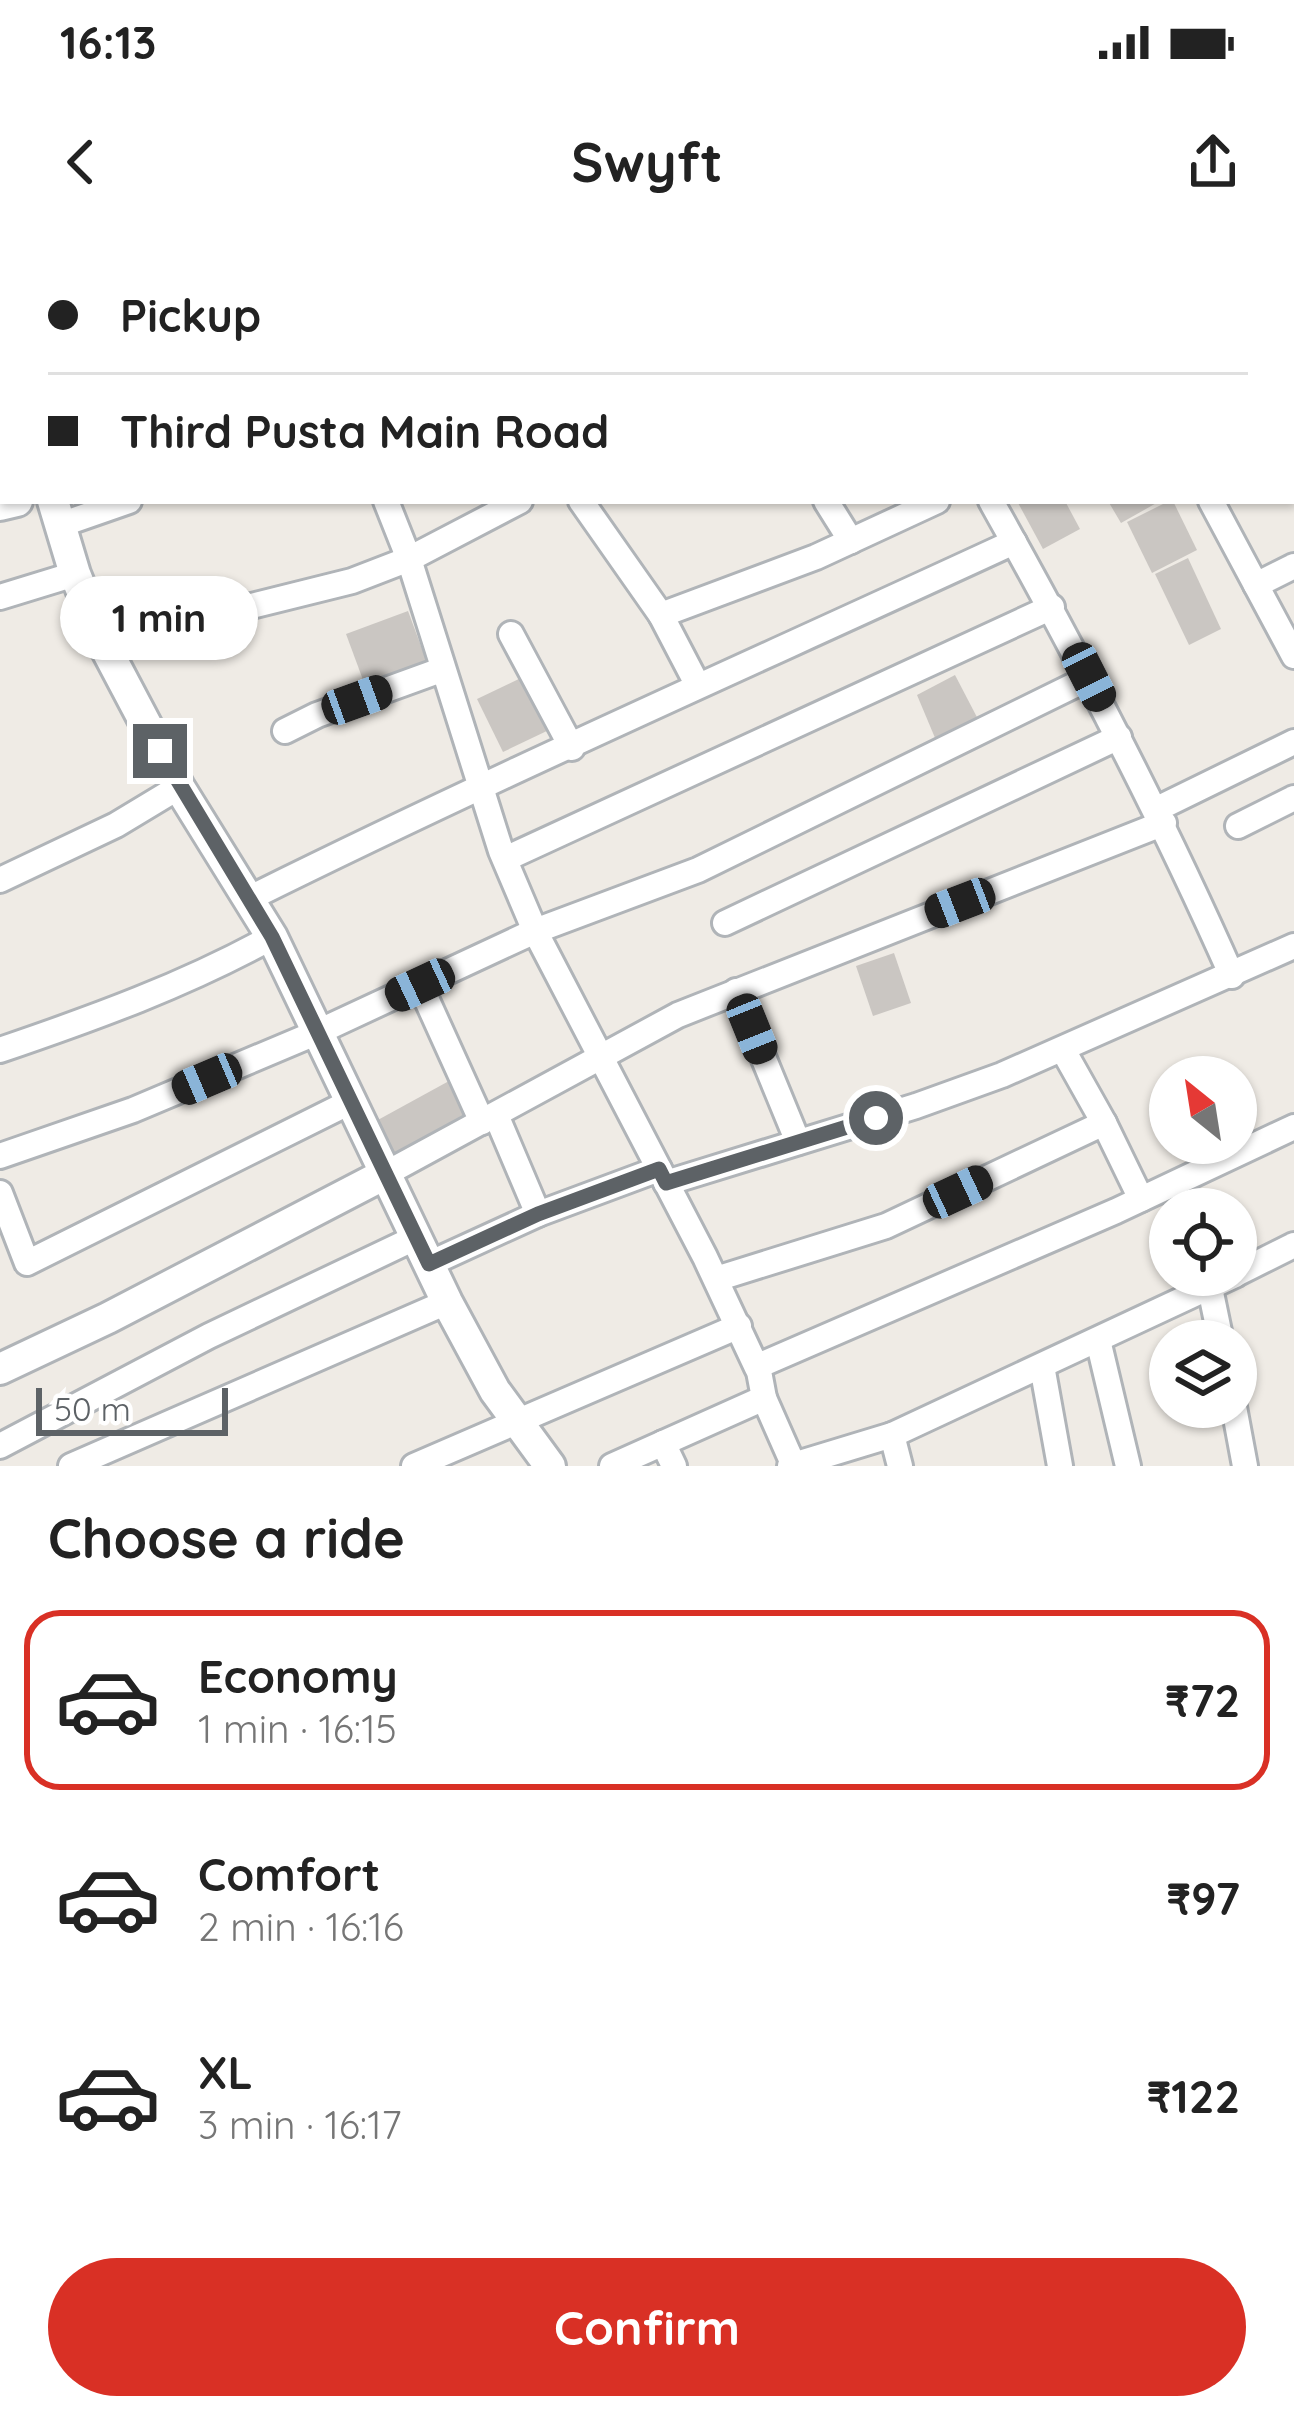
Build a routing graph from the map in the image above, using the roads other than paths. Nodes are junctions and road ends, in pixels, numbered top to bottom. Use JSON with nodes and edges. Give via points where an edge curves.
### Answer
{"nodes":[{"id":1,"x":111,"y":504,"type":"edge"},
{"id":2,"x":387,"y":504,"type":"edge"},
{"id":3,"x":514,"y":504,"type":"edge"},
{"id":4,"x":583,"y":504,"type":"edge"},
{"id":5,"x":828,"y":504,"type":"edge"},
{"id":6,"x":931,"y":504,"type":"edge"},
{"id":7,"x":993,"y":504,"type":"edge"},
{"id":8,"x":1213,"y":504,"type":"edge"},
{"id":9,"x":57,"y":513,"type":"edge"},
{"id":10,"x":851,"y":541,"type":"junction"},
{"id":11,"x":1014,"y":542,"type":"junction"},
{"id":12,"x":409,"y":559,"type":"junction"},
{"id":13,"x":1294,"y":566,"type":"edge"},
{"id":14,"x":75,"y":574,"type":"junction"},
{"id":15,"x":1256,"y":585,"type":"junction"},
{"id":16,"x":0,"y":597,"type":"edge"},
{"id":17,"x":1052,"y":607,"type":"junction"},
{"id":18,"x":661,"y":615,"type":"junction"},
{"id":19,"x":511,"y":634,"type":"dead end"},
{"id":20,"x":103,"y":643,"type":"junction"},
{"id":21,"x":1294,"y":656,"type":"edge"},
{"id":22,"x":441,"y":670,"type":"junction"},
{"id":23,"x":1089,"y":677,"type":"junction"},
{"id":24,"x":698,"y":684,"type":"junction"},
{"id":25,"x":285,"y":731,"type":"dead end"},
{"id":26,"x":1119,"y":737,"type":"junction"},
{"id":27,"x":1294,"y":742,"type":"edge"},
{"id":28,"x":572,"y":748,"type":"junction"},
{"id":29,"x":479,"y":786,"type":"junction"},
{"id":30,"x":179,"y":787,"type":"junction"},
{"id":31,"x":1294,"y":798,"type":"edge"},
{"id":32,"x":1160,"y":816,"type":"junction"},
{"id":33,"x":1238,"y":826,"type":"dead end"},
{"id":34,"x":505,"y":859,"type":"junction"},
{"id":35,"x":0,"y":880,"type":"edge"},
{"id":36,"x":250,"y":898,"type":"junction"},
{"id":37,"x":724,"y":923,"type":"dead end"},
{"id":38,"x":535,"y":931,"type":"junction"},
{"id":39,"x":272,"y":937,"type":"junction"},
{"id":40,"x":1294,"y":946,"type":"edge"},
{"id":41,"x":1232,"y":976,"type":"junction"},
{"id":42,"x":420,"y":985,"type":"junction"},
{"id":43,"x":736,"y":991,"type":"junction"},
{"id":44,"x":318,"y":1032,"type":"junction"},
{"id":45,"x":0,"y":1050,"type":"edge"},
{"id":46,"x":1063,"y":1050,"type":"junction"},
{"id":47,"x":602,"y":1057,"type":"junction"},
{"id":48,"x":352,"y":1101,"type":"junction"},
{"id":49,"x":489,"y":1118,"type":"junction"},
{"id":50,"x":1104,"y":1123,"type":"junction"},
{"id":51,"x":1294,"y":1127,"type":"edge"},
{"id":52,"x":798,"y":1142,"type":"junction"},
{"id":53,"x":0,"y":1156,"type":"edge"},
{"id":54,"x":387,"y":1173,"type":"junction"},
{"id":55,"x":662,"y":1176,"type":"junction"},
{"id":56,"x":1141,"y":1199,"type":"junction"},
{"id":57,"x":2,"y":1206,"type":"edge"},
{"id":58,"x":538,"y":1214,"type":"junction"},
{"id":59,"x":1294,"y":1245,"type":"edge"},
{"id":60,"x":423,"y":1250,"type":"junction"},
{"id":61,"x":1257,"y":1264,"type":"edge"},
{"id":62,"x":716,"y":1279,"type":"junction"},
{"id":63,"x":1193,"y":1296,"type":"edge"},
{"id":64,"x":447,"y":1302,"type":"junction"},
{"id":65,"x":740,"y":1326,"type":"junction"},
{"id":66,"x":1098,"y":1340,"type":"junction"},
{"id":67,"x":1042,"y":1366,"type":"junction"},
{"id":68,"x":757,"y":1368,"type":"junction"},
{"id":69,"x":0,"y":1369,"type":"edge"},
{"id":70,"x":764,"y":1398,"type":"junction"},
{"id":71,"x":516,"y":1422,"type":"junction"},
{"id":72,"x":1238,"y":1428,"type":"edge"},
{"id":73,"x":892,"y":1435,"type":"junction"},
{"id":74,"x":0,"y":1446,"type":"edge"},
{"id":75,"x":669,"y":1455,"type":"edge"},
{"id":76,"x":71,"y":1466,"type":"edge"},
{"id":77,"x":414,"y":1466,"type":"edge"},
{"id":78,"x":550,"y":1466,"type":"edge"},
{"id":79,"x":612,"y":1466,"type":"edge"},
{"id":80,"x":793,"y":1466,"type":"edge"},
{"id":81,"x":900,"y":1466,"type":"edge"},
{"id":82,"x":1060,"y":1466,"type":"edge"},
{"id":83,"x":1128,"y":1466,"type":"edge"},
{"id":84,"x":1245,"y":1466,"type":"edge"}],
"edges":[{"from":1,"to":9,"type":"street"},
{"from":2,"to":12,"type":"street"},
{"from":3,"to":12,"type":"street"},
{"from":4,"to":18,"type":"street"},
{"from":5,"to":10,"type":"street"},
{"from":6,"to":10,"type":"street"},
{"from":7,"to":11,"type":"street"},
{"from":8,"to":15,"type":"street"},
{"from":9,"to":14,"type":"street"},
{"from":10,"to":18,"type":"street"},
{"from":11,"to":17,"type":"street"},
{"from":11,"to":24,"type":"street"},
{"from":12,"to":20,"type":"street","via":[[332,587]]},
{"from":12,"to":22,"type":"street"},
{"from":13,"to":15,"type":"street"},
{"from":14,"to":16,"type":"street"},
{"from":14,"to":20,"type":"street"},
{"from":15,"to":21,"type":"street"},
{"from":17,"to":23,"type":"street"},
{"from":17,"to":34,"type":"street"},
{"from":18,"to":24,"type":"street"},
{"from":19,"to":28,"type":"street"},
{"from":20,"to":30,"type":"street"},
{"from":22,"to":25,"type":"street"},
{"from":22,"to":29,"type":"street"},
{"from":23,"to":26,"type":"street"},
{"from":23,"to":38,"type":"street","via":[[698,870]]},
{"from":24,"to":28,"type":"street"},
{"from":26,"to":32,"type":"street"},
{"from":26,"to":37,"type":"street"},
{"from":27,"to":32,"type":"street"},
{"from":28,"to":29,"type":"street"},
{"from":29,"to":34,"type":"street"},
{"from":29,"to":36,"type":"street"},
{"from":30,"to":35,"type":"street"},
{"from":30,"to":36,"type":"street"},
{"from":31,"to":33,"type":"street"},
{"from":32,"to":41,"type":"street"},
{"from":32,"to":43,"type":"street"},
{"from":34,"to":38,"type":"street"},
{"from":36,"to":39,"type":"street"},
{"from":38,"to":42,"type":"street"},
{"from":38,"to":47,"type":"street"},
{"from":39,"to":44,"type":"street"},
{"from":39,"to":45,"type":"street","via":[[185,982]]},
{"from":40,"to":41,"type":"street"},
{"from":41,"to":46,"type":"street"},
{"from":42,"to":44,"type":"street"},
{"from":42,"to":49,"type":"street"},
{"from":43,"to":47,"type":"street"},
{"from":43,"to":52,"type":"street"},
{"from":44,"to":48,"type":"street"},
{"from":44,"to":53,"type":"street"},
{"from":46,"to":50,"type":"street"},
{"from":46,"to":52,"type":"street"},
{"from":47,"to":49,"type":"street"},
{"from":47,"to":55,"type":"street"},
{"from":48,"to":54,"type":"street"},
{"from":48,"to":57,"type":"street","via":[[27,1263]]},
{"from":49,"to":54,"type":"street"},
{"from":49,"to":58,"type":"street"},
{"from":50,"to":56,"type":"street"},
{"from":50,"to":62,"type":"street","via":[[886,1226]]},
{"from":51,"to":56,"type":"street"},
{"from":52,"to":55,"type":"street"},
{"from":54,"to":60,"type":"street"},
{"from":54,"to":69,"type":"street"},
{"from":55,"to":58,"type":"street"},
{"from":55,"to":62,"type":"street"},
{"from":56,"to":68,"type":"street"},
{"from":58,"to":60,"type":"street"},
{"from":59,"to":61,"type":"street"},
{"from":60,"to":64,"type":"street"},
{"from":60,"to":74,"type":"street","via":[[209,1336]]},
{"from":62,"to":65,"type":"street"},
{"from":63,"to":66,"type":"street"},
{"from":64,"to":71,"type":"street"},
{"from":64,"to":76,"type":"street"},
{"from":65,"to":68,"type":"street"},
{"from":65,"to":71,"type":"street"},
{"from":66,"to":67,"type":"street"},
{"from":66,"to":83,"type":"street"},
{"from":67,"to":73,"type":"street"},
{"from":67,"to":82,"type":"street"},
{"from":68,"to":70,"type":"street"},
{"from":70,"to":75,"type":"street"},
{"from":70,"to":80,"type":"street"},
{"from":71,"to":77,"type":"street"},
{"from":71,"to":78,"type":"street"},
{"from":72,"to":84,"type":"street"},
{"from":73,"to":80,"type":"street"},
{"from":73,"to":81,"type":"street"},
{"from":75,"to":79,"type":"street"}]}
